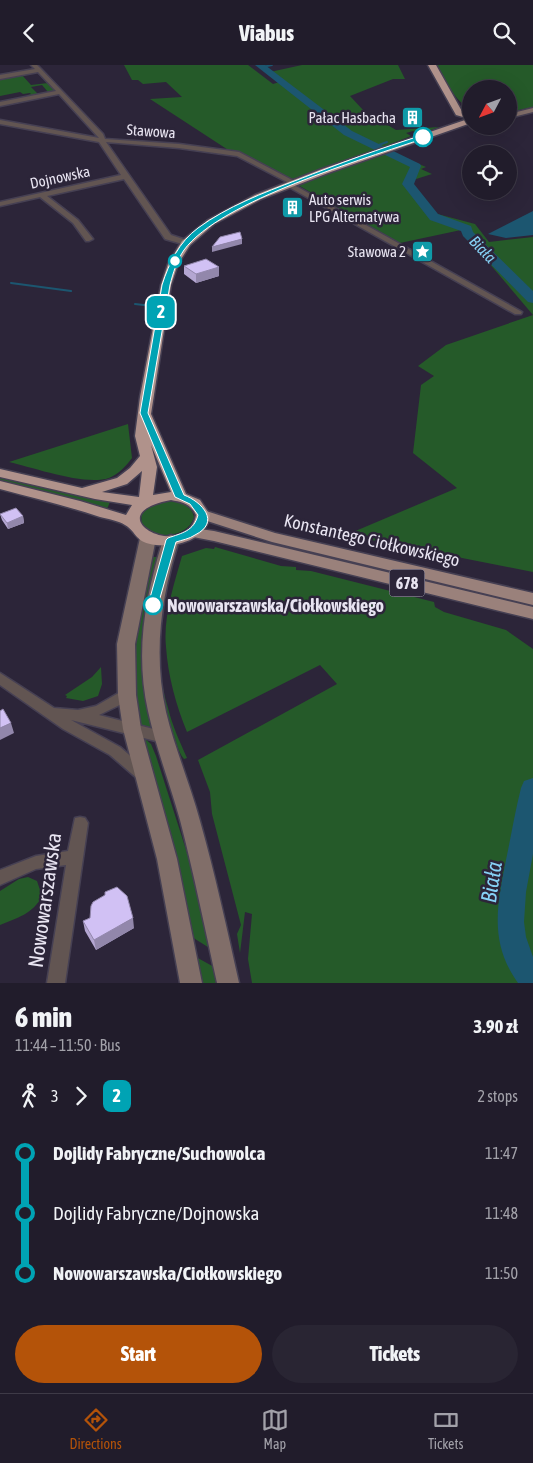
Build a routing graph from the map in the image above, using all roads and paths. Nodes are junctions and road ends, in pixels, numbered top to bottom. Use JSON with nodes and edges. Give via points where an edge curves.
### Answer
{"nodes":[{"id":1,"x":432,"y":65,"type":"edge"},
{"id":2,"x":37,"y":67,"type":"edge"},
{"id":3,"x":0,"y":77,"type":"edge"},
{"id":4,"x":60,"y":92,"type":"junction"},
{"id":5,"x":0,"y":104,"type":"edge"},
{"id":6,"x":533,"y":110,"type":"edge"},
{"id":7,"x":462,"y":113,"type":"edge"},
{"id":8,"x":518,"y":113,"type":"edge"},
{"id":9,"x":462,"y":120,"type":"edge"},
{"id":10,"x":0,"y":122,"type":"edge"},
{"id":11,"x":102,"y":140,"type":"junction"},
{"id":12,"x":127,"y":176,"type":"junction"},
{"id":13,"x":291,"y":184,"type":"junction"},
{"id":14,"x":42,"y":195,"type":"junction"},
{"id":15,"x":0,"y":204,"type":"edge"},
{"id":16,"x":89,"y":239,"type":"dead end"},
{"id":17,"x":186,"y":243,"type":"junction"},
{"id":18,"x":518,"y":313,"type":"dead end"},
{"id":19,"x":144,"y":413,"type":"junction"},
{"id":20,"x":147,"y":456,"type":"junction"},
{"id":21,"x":0,"y":473,"type":"edge"},
{"id":22,"x":0,"y":485,"type":"edge"},
{"id":23,"x":74,"y":489,"type":"junction"},
{"id":24,"x":180,"y":497,"type":"junction"},
{"id":25,"x":145,"y":502,"type":"junction"},
{"id":26,"x":203,"y":515,"type":"junction"},
{"id":27,"x":132,"y":522,"type":"junction"},
{"id":28,"x":193,"y":533,"type":"junction"},
{"id":29,"x":148,"y":538,"type":"junction"},
{"id":30,"x":171,"y":540,"type":"junction"},
{"id":31,"x":533,"y":599,"type":"edge"},
{"id":32,"x":533,"y":613,"type":"edge"},
{"id":33,"x":0,"y":678,"type":"edge"},
{"id":34,"x":128,"y":695,"type":"junction"},
{"id":35,"x":51,"y":713,"type":"junction"},
{"id":36,"x":78,"y":715,"type":"junction"},
{"id":37,"x":132,"y":729,"type":"junction"},
{"id":38,"x":164,"y":737,"type":"junction"},
{"id":39,"x":146,"y":777,"type":"junction"},
{"id":40,"x":80,"y":823,"type":"dead end"},
{"id":41,"x":74,"y":858,"type":"junction"},
{"id":42,"x":0,"y":878,"type":"edge"},
{"id":43,"x":56,"y":983,"type":"edge"},
{"id":44,"x":191,"y":983,"type":"edge"},
{"id":45,"x":228,"y":983,"type":"edge"}],
"edges":[{"from":1,"to":7,"type":"highway"},
{"from":2,"to":3,"type":"street"},
{"from":2,"to":4,"type":"street","name":"Dojnowska"},
{"from":4,"to":5,"type":"street"},
{"from":4,"to":11,"type":"street","name":"Dojnowska","via":[[101,135]]},
{"from":6,"to":8,"type":"main road"},
{"from":9,"to":13,"type":"highway"},
{"from":10,"to":11,"type":"street","name":"Stawowa"},
{"from":11,"to":12,"type":"street","name":"Dojnowska"},
{"from":11,"to":13,"type":"street","name":"Stawowa","via":[[239,154]]},
{"from":12,"to":14,"type":"street","name":"Dojnowska"},
{"from":12,"to":17,"type":"street","name":"Dojnowska","via":[[168,237]]},
{"from":13,"to":17,"type":"highway","via":[[234,208]]},
{"from":13,"to":18,"type":"street","name":"Stawowa"},
{"from":14,"to":15,"type":"street","name":"Dojnowska"},
{"from":14,"to":16,"type":"street","via":[[80,226]]},
{"from":17,"to":19,"type":"highway","via":[[171,268]]},
{"from":19,"to":20,"type":"highway","via":[[142,436]]},
{"from":19,"to":24,"type":"highway"},
{"from":20,"to":23,"type":"highway","via":[[135,473],[117,483]]},
{"from":20,"to":25,"type":"highway","via":[[150,467]]},
{"from":21,"to":23,"type":"highway"},
{"from":22,"to":27,"type":"highway"},
{"from":23,"to":25,"type":"highway"},
{"from":24,"to":25,"type":"highway","via":[[162,497]]},
{"from":24,"to":26,"type":"highway","via":[[194,502]]},
{"from":25,"to":27,"type":"highway","via":[[134,511]]},
{"from":26,"to":28,"type":"highway","via":[[201,525]]},
{"from":26,"to":31,"type":"main road","name":"Konstantego Ciołkowskiego","number":"678","via":[[272,537]]},
{"from":27,"to":29,"type":"highway","via":[[136,531]]},
{"from":28,"to":30,"type":"highway"},
{"from":28,"to":32,"type":"main road","name":"Konstantego Ciołkowskiego","number":"678"},
{"from":29,"to":30,"type":"highway"},
{"from":29,"to":34,"type":"main road","via":[[126,644]]},
{"from":30,"to":38,"type":"main road","via":[[157,587],[149,634],[152,685]]},
{"from":33,"to":35,"type":"street"},
{"from":34,"to":36,"type":"street","via":[[99,710]]},
{"from":34,"to":37,"type":"main road"},
{"from":35,"to":36,"type":"street"},
{"from":35,"to":39,"type":"street","via":[[115,751]]},
{"from":36,"to":37,"type":"street"},
{"from":37,"to":38,"type":"street"},
{"from":37,"to":39,"type":"main road"},
{"from":38,"to":45,"type":"main road","via":[[185,803]]},
{"from":39,"to":44,"type":"main road","via":[[167,859]]},
{"from":40,"to":41,"type":"street","name":"Nowowarszawska"},
{"from":41,"to":42,"type":"street","via":[[33,862]]},
{"from":41,"to":43,"type":"street","name":"Nowowarszawska"}]}
